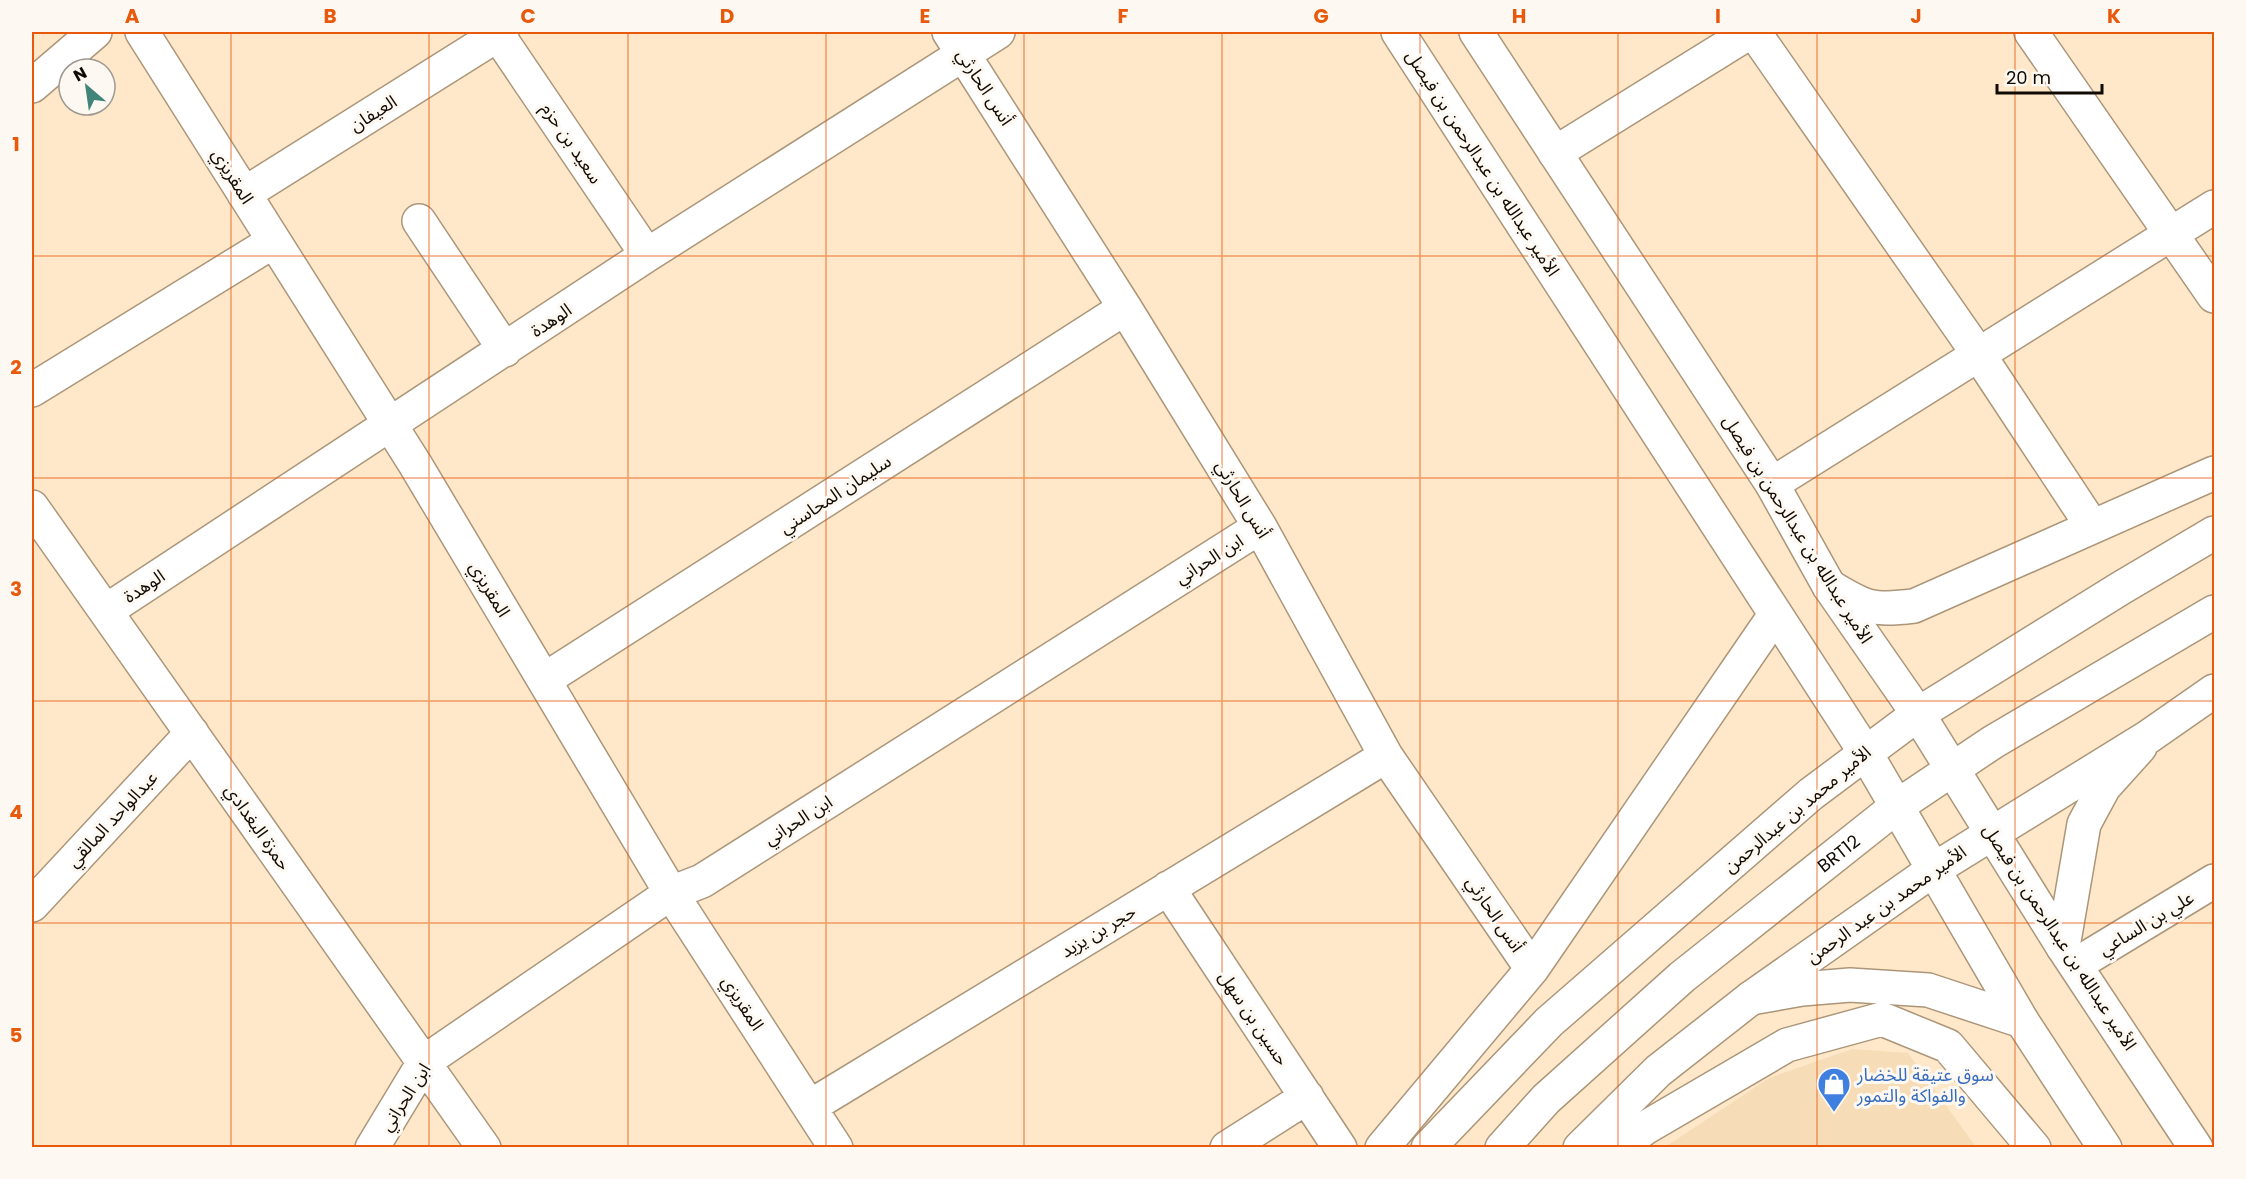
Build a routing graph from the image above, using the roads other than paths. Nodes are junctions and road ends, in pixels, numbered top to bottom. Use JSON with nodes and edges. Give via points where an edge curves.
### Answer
{"nodes":[{"id":1,"x":95,"y":32,"type":"edge"},
{"id":2,"x":142,"y":32,"type":"edge"},
{"id":3,"x":499,"y":32,"type":"edge"},
{"id":4,"x":998,"y":32,"type":"edge"},
{"id":5,"x":1398,"y":32,"type":"edge"},
{"id":6,"x":1476,"y":32,"type":"edge"},
{"id":7,"x":1752,"y":32,"type":"edge"},
{"id":8,"x":2031,"y":32,"type":"edge"},
{"id":9,"x":956,"y":43,"type":"edge"},
{"id":10,"x":32,"y":86,"type":"edge"},
{"id":11,"x":1555,"y":153,"type":"junction"},
{"id":12,"x":244,"y":194,"type":"junction"},
{"id":13,"x":2214,"y":207,"type":"edge"},
{"id":14,"x":419,"y":221,"type":"dead end"},
{"id":15,"x":2173,"y":233,"type":"junction"},
{"id":16,"x":274,"y":241,"type":"junction"},
{"id":17,"x":647,"y":255,"type":"junction"},
{"id":18,"x":2214,"y":296,"type":"edge"},
{"id":19,"x":1125,"y":308,"type":"junction"},
{"id":20,"x":505,"y":350,"type":"junction"},
{"id":21,"x":1979,"y":355,"type":"junction"},
{"id":22,"x":32,"y":390,"type":"edge"},
{"id":23,"x":391,"y":425,"type":"junction"},
{"id":24,"x":2214,"y":473,"type":"edge"},
{"id":25,"x":1772,"y":484,"type":"junction"},
{"id":26,"x":32,"y":507,"type":"edge"},
{"id":27,"x":2092,"y":526,"type":"junction"},
{"id":28,"x":1260,"y":527,"type":"junction"},
{"id":29,"x":2214,"y":533,"type":"edge"},
{"id":30,"x":1829,"y":586,"type":"junction"},
{"id":31,"x":106,"y":611,"type":"junction"},
{"id":32,"x":2214,"y":612,"type":"edge"},
{"id":33,"x":1775,"y":615,"type":"junction"},
{"id":34,"x":544,"y":680,"type":"junction"},
{"id":35,"x":2214,"y":691,"type":"edge"},
{"id":36,"x":1918,"y":714,"type":"junction"},
{"id":37,"x":192,"y":733,"type":"junction"},
{"id":38,"x":2148,"y":737,"type":"junction"},
{"id":39,"x":1865,"y":752,"type":"junction"},
{"id":40,"x":1386,"y":756,"type":"junction"},
{"id":41,"x":1954,"y":770,"type":"junction"},
{"id":42,"x":1896,"y":807,"type":"junction"},
{"id":43,"x":1991,"y":832,"type":"junction"},
{"id":44,"x":1933,"y":870,"type":"junction"},
{"id":45,"x":2214,"y":881,"type":"edge"},
{"id":46,"x":1168,"y":888,"type":"junction"},
{"id":47,"x":671,"y":893,"type":"junction"},
{"id":48,"x":32,"y":905,"type":"edge"},
{"id":49,"x":2070,"y":955,"type":"junction"},
{"id":50,"x":1532,"y":969,"type":"junction"},
{"id":51,"x":1751,"y":998,"type":"junction"},
{"id":52,"x":2030,"y":1033,"type":"junction"},
{"id":53,"x":424,"y":1062,"type":"junction"},
{"id":54,"x":1307,"y":1097,"type":"junction"},
{"id":55,"x":811,"y":1106,"type":"junction"},
{"id":56,"x":372,"y":1148,"type":"edge"},
{"id":57,"x":484,"y":1148,"type":"edge"},
{"id":58,"x":836,"y":1148,"type":"edge"},
{"id":59,"x":1227,"y":1148,"type":"edge"},
{"id":60,"x":1340,"y":1148,"type":"edge"},
{"id":61,"x":1382,"y":1148,"type":"edge"},
{"id":62,"x":1428,"y":1148,"type":"edge"},
{"id":63,"x":1502,"y":1148,"type":"edge"},
{"id":64,"x":1580,"y":1148,"type":"edge"},
{"id":65,"x":1618,"y":1148,"type":"edge"},
{"id":66,"x":2034,"y":1148,"type":"edge"},
{"id":67,"x":2079,"y":1148,"type":"edge"},
{"id":68,"x":2105,"y":1148,"type":"edge"},
{"id":69,"x":2196,"y":1148,"type":"edge"}],
"edges":[{"from":1,"to":10,"type":"street"},
{"from":2,"to":12,"type":"street","name":"المقريزي"},
{"from":3,"to":12,"type":"street","name":"العيفان"},
{"from":3,"to":17,"type":"street","name":"سعيد بن حزم"},
{"from":4,"to":9,"type":"street","name":"الوهدة"},
{"from":5,"to":33,"type":"street","name":"الأمير عبدالله بن عبدالرحمن بن فيصل"},
{"from":6,"to":11,"type":"street","name":"الأمير عبدالله بن عبدالرحمن بن فيصل"},
{"from":7,"to":11,"type":"street"},
{"from":7,"to":21,"type":"street"},
{"from":8,"to":15,"type":"street"},
{"from":9,"to":17,"type":"street","name":"الوهدة"},
{"from":9,"to":19,"type":"street","name":"أنس الحارثي"},
{"from":11,"to":25,"type":"street","name":"الأمير عبدالله بن عبدالرحمن بن فيصل"},
{"from":12,"to":16,"type":"street","name":"المقريزي"},
{"from":13,"to":15,"type":"street"},
{"from":14,"to":20,"type":"street"},
{"from":15,"to":18,"type":"street"},
{"from":15,"to":21,"type":"street"},
{"from":16,"to":22,"type":"street"},
{"from":16,"to":23,"type":"street","name":"المقريزي"},
{"from":17,"to":20,"type":"street","name":"الوهدة"},
{"from":19,"to":28,"type":"street","name":"أنس الحارثي"},
{"from":19,"to":34,"type":"street","name":"سليمان المحاسني"},
{"from":20,"to":23,"type":"street","name":"الوهدة"},
{"from":21,"to":25,"type":"street"},
{"from":21,"to":27,"type":"street"},
{"from":23,"to":31,"type":"street","name":"الوهدة"},
{"from":23,"to":34,"type":"street","name":"المقريزي"},
{"from":24,"to":27,"type":"street"},
{"from":25,"to":30,"type":"street","name":"الأمير عبدالله بن عبدالرحمن بن فيصل"},
{"from":26,"to":31,"type":"street","name":"حمزة البغدادي"},
{"from":27,"to":30,"type":"street","via":[[1914,606],[1863,607]]},
{"from":28,"to":40,"type":"street","name":"أنس الحارثي"},
{"from":28,"to":47,"type":"street","name":"ابن الحراني","via":[[702,881]]},
{"from":29,"to":36,"type":"street","name":"الأمير محمد بن عبدالرحمن"},
{"from":30,"to":36,"type":"street","name":"الأمير عبدالله بن عبدالرحمن بن فيصل"},
{"from":31,"to":37,"type":"street","name":"حمزة البغدادي"},
{"from":32,"to":41,"type":"street","name":"BRT12","via":[[1993,742]]},
{"from":33,"to":39,"type":"street","name":"الأمير عبدالله بن عبدالرحمن بن فيصل"},
{"from":33,"to":50,"type":"street"},
{"from":34,"to":47,"type":"street","name":"المقريزي"},
{"from":35,"to":38,"type":"street","name":"الأمير محمد بن عبد الرحمن"},
{"from":36,"to":39,"type":"street","name":"الأمير محمد بن عبدالرحمن"},
{"from":36,"to":41,"type":"street","name":"الأمير عبدالله بن عبدالرحمن بن فيصل"},
{"from":37,"to":48,"type":"street","name":"عبدالواحد المالقي"},
{"from":37,"to":53,"type":"street","name":"حمزة البغدادي"},
{"from":38,"to":43,"type":"street","name":"الأمير محمد بن عبد الرحمن"},
{"from":38,"to":49,"type":"street","via":[[2104,787],[2084,824]]},
{"from":39,"to":42,"type":"street","name":"الأمير عبدالله بن عبدالرحمن بن فيصل"},
{"from":39,"to":62,"type":"street","name":"الأمير محمد بن عبدالرحمن","via":[[1811,794],[1549,1022]]},
{"from":40,"to":46,"type":"street","name":"حجر بن يزيد"},
{"from":40,"to":50,"type":"street","name":"أنس الحارثي"},
{"from":41,"to":42,"type":"street","name":"BRT12"},
{"from":41,"to":43,"type":"street","name":"الأمير عبدالله بن عبدالرحمن بن فيصل"},
{"from":42,"to":44,"type":"street","name":"الأمير عبدالله بن عبدالرحمن بن فيصل"},
{"from":42,"to":63,"type":"street","name":"BRT12","via":[[1682,977],[1546,1099]]},
{"from":43,"to":44,"type":"street","name":"الأمير محمد بن عبد الرحمن"},
{"from":43,"to":49,"type":"street","name":"الأمير عبدالله بن عبدالرحمن بن فيصل"},
{"from":44,"to":51,"type":"street","name":"الأمير محمد بن عبد الرحمن"},
{"from":44,"to":52,"type":"street","name":"الأمير عبدالله بن عبدالرحمن بن فيصل"},
{"from":45,"to":49,"type":"street","name":"علي بن الساعي"},
{"from":46,"to":54,"type":"street","name":"حسين بن سهل"},
{"from":46,"to":55,"type":"street","name":"حجر بن يزيد"},
{"from":47,"to":53,"type":"street","name":"ابن الحراني"},
{"from":47,"to":55,"type":"street","name":"المقريزي"},
{"from":49,"to":69,"type":"street","name":"الأمير عبدالله بن عبدالرحمن بن فيصل"},
{"from":50,"to":61,"type":"street"},
{"from":51,"to":52,"type":"street","via":[[1850,986],[1928,990]]},
{"from":51,"to":64,"type":"street","name":"الأمير محمد بن عبد الرحمن","via":[[1658,1071]]},
{"from":52,"to":67,"type":"street"},
{"from":52,"to":68,"type":"street","name":"الأمير عبدالله بن عبدالرحمن بن فيصل"},
{"from":53,"to":56,"type":"street","name":"ابن الحراني"},
{"from":53,"to":57,"type":"street","name":"حمزة البغدادي"},
{"from":54,"to":59,"type":"street"},
{"from":54,"to":60,"type":"street","name":"حسين بن سهل"},
{"from":55,"to":58,"type":"street","name":"المقريزي"},
{"from":65,"to":66,"type":"street","via":[[1645,1128],[1787,1045],[1882,1019],[1948,1046]]}]}
